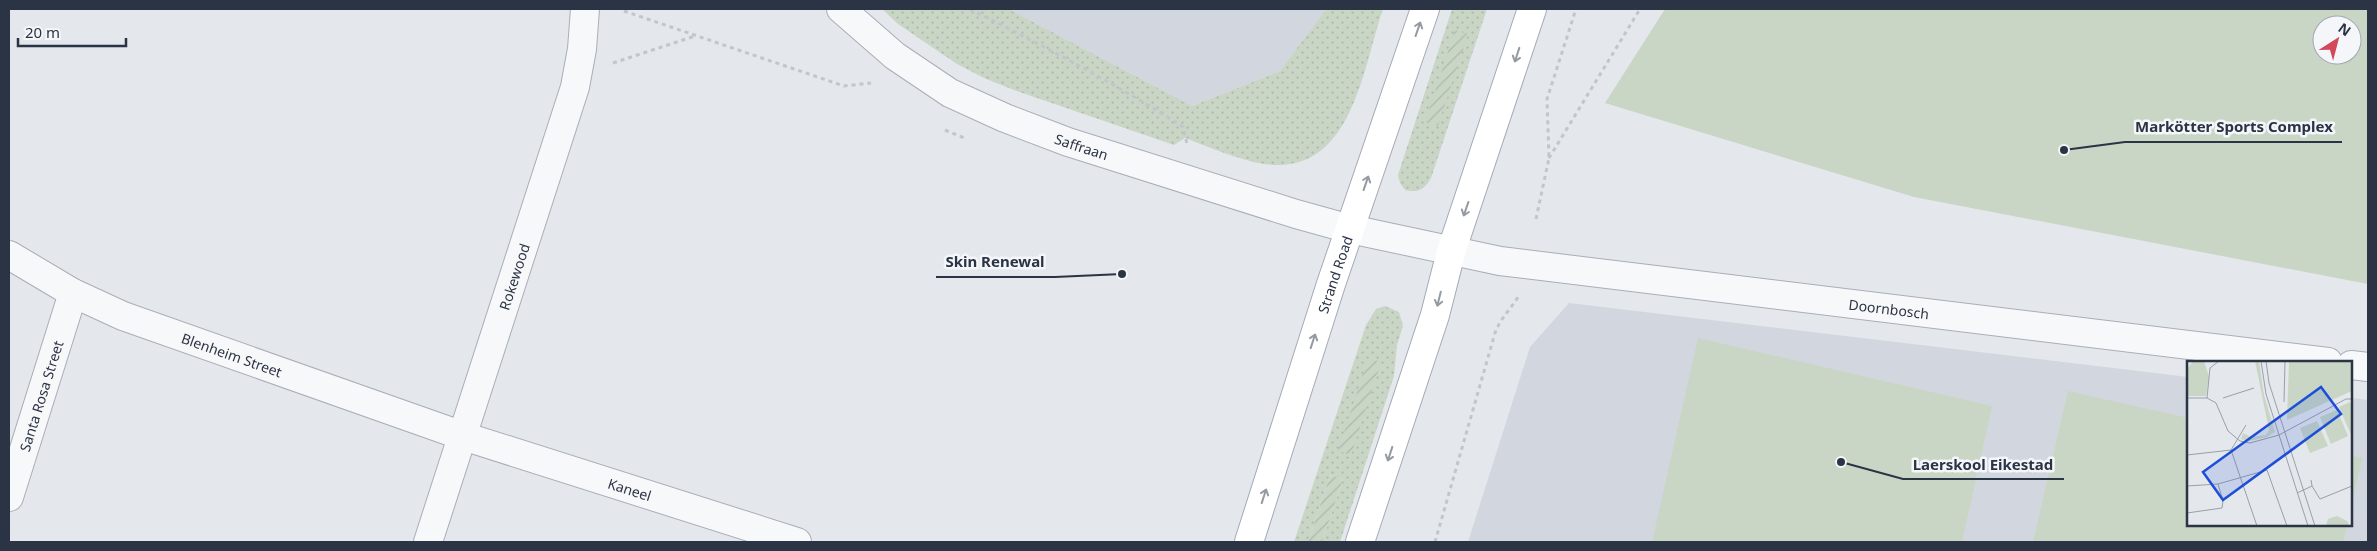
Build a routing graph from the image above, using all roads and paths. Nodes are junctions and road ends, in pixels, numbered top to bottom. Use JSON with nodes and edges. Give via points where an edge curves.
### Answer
{"nodes":[{"id":1,"x":585,"y":9,"type":"edge"},
{"id":2,"x":841,"y":9,"type":"edge"},
{"id":3,"x":970,"y":9,"type":"edge"},
{"id":4,"x":1425,"y":9,"type":"edge"},
{"id":5,"x":1532,"y":9,"type":"edge"},
{"id":6,"x":1576,"y":9,"type":"edge"},
{"id":7,"x":1640,"y":9,"type":"edge"},
{"id":8,"x":624,"y":11,"type":"dead end"},
{"id":9,"x":696,"y":35,"type":"junction"},
{"id":10,"x":606,"y":66,"type":"dead end"},
{"id":11,"x":872,"y":83,"type":"dead end"},
{"id":12,"x":1187,"y":144,"type":"dead end"},
{"id":13,"x":1549,"y":158,"type":"junction"},
{"id":14,"x":1536,"y":219,"type":"dead end"},
{"id":15,"x":1350,"y":229,"type":"junction"},
{"id":16,"x":1451,"y":252,"type":"junction"},
{"id":17,"x":9,"y":255,"type":"edge"},
{"id":18,"x":73,"y":293,"type":"junction"},
{"id":19,"x":1518,"y":297,"type":"dead end"},
{"id":20,"x":2320,"y":361,"type":"edge"},
{"id":21,"x":2352,"y":365,"type":"edge"},
{"id":22,"x":2368,"y":367,"type":"edge"},
{"id":23,"x":463,"y":436,"type":"junction"},
{"id":24,"x":9,"y":497,"type":"edge"},
{"id":25,"x":428,"y":542,"type":"edge"},
{"id":26,"x":797,"y":542,"type":"edge"},
{"id":27,"x":1249,"y":542,"type":"edge"},
{"id":28,"x":1360,"y":542,"type":"edge"},
{"id":29,"x":1435,"y":542,"type":"edge"}],
"edges":[{"from":1,"to":23,"type":"street","name":"Rokewood","via":[[575,87]]},
{"from":2,"to":15,"type":"street","name":"Saffraan","via":[[895,56],[950,93],[1005,118],[1076,145]]},
{"from":3,"to":12,"type":"path","via":[[1150,106],[1183,127]]},
{"from":15,"to":4,"type":"main road","name":"Strand Road","one_way":true},
{"from":5,"to":16,"type":"main road","one_way":true},
{"from":6,"to":13,"type":"path","via":[[1548,99]]},
{"from":7,"to":13,"type":"path"},
{"from":8,"to":9,"type":"path"},
{"from":9,"to":10,"type":"path"},
{"from":9,"to":11,"type":"path","via":[[844,86]]},
{"from":13,"to":14,"type":"path"},
{"from":15,"to":16,"type":"street","name":"Saffraan"},
{"from":27,"to":15,"type":"main road","name":"Strand Road","one_way":true},
{"from":16,"to":20,"type":"street","name":"Doornbosch","via":[[1500,261]]},
{"from":16,"to":28,"type":"main road","one_way":true,"via":[[1435,315]]},
{"from":17,"to":18,"type":"street","name":"Blenheim Street"},
{"from":18,"to":23,"type":"street","name":"Blenheim Street","via":[[123,316]]},
{"from":18,"to":24,"type":"street","name":"Santa Rosa Street"},
{"from":19,"to":29,"type":"path","via":[[1500,319],[1495,333]]},
{"from":21,"to":22,"type":"street"},
{"from":23,"to":25,"type":"street","name":"Rokewood"},
{"from":23,"to":26,"type":"street","name":"Kaneel"}]}
